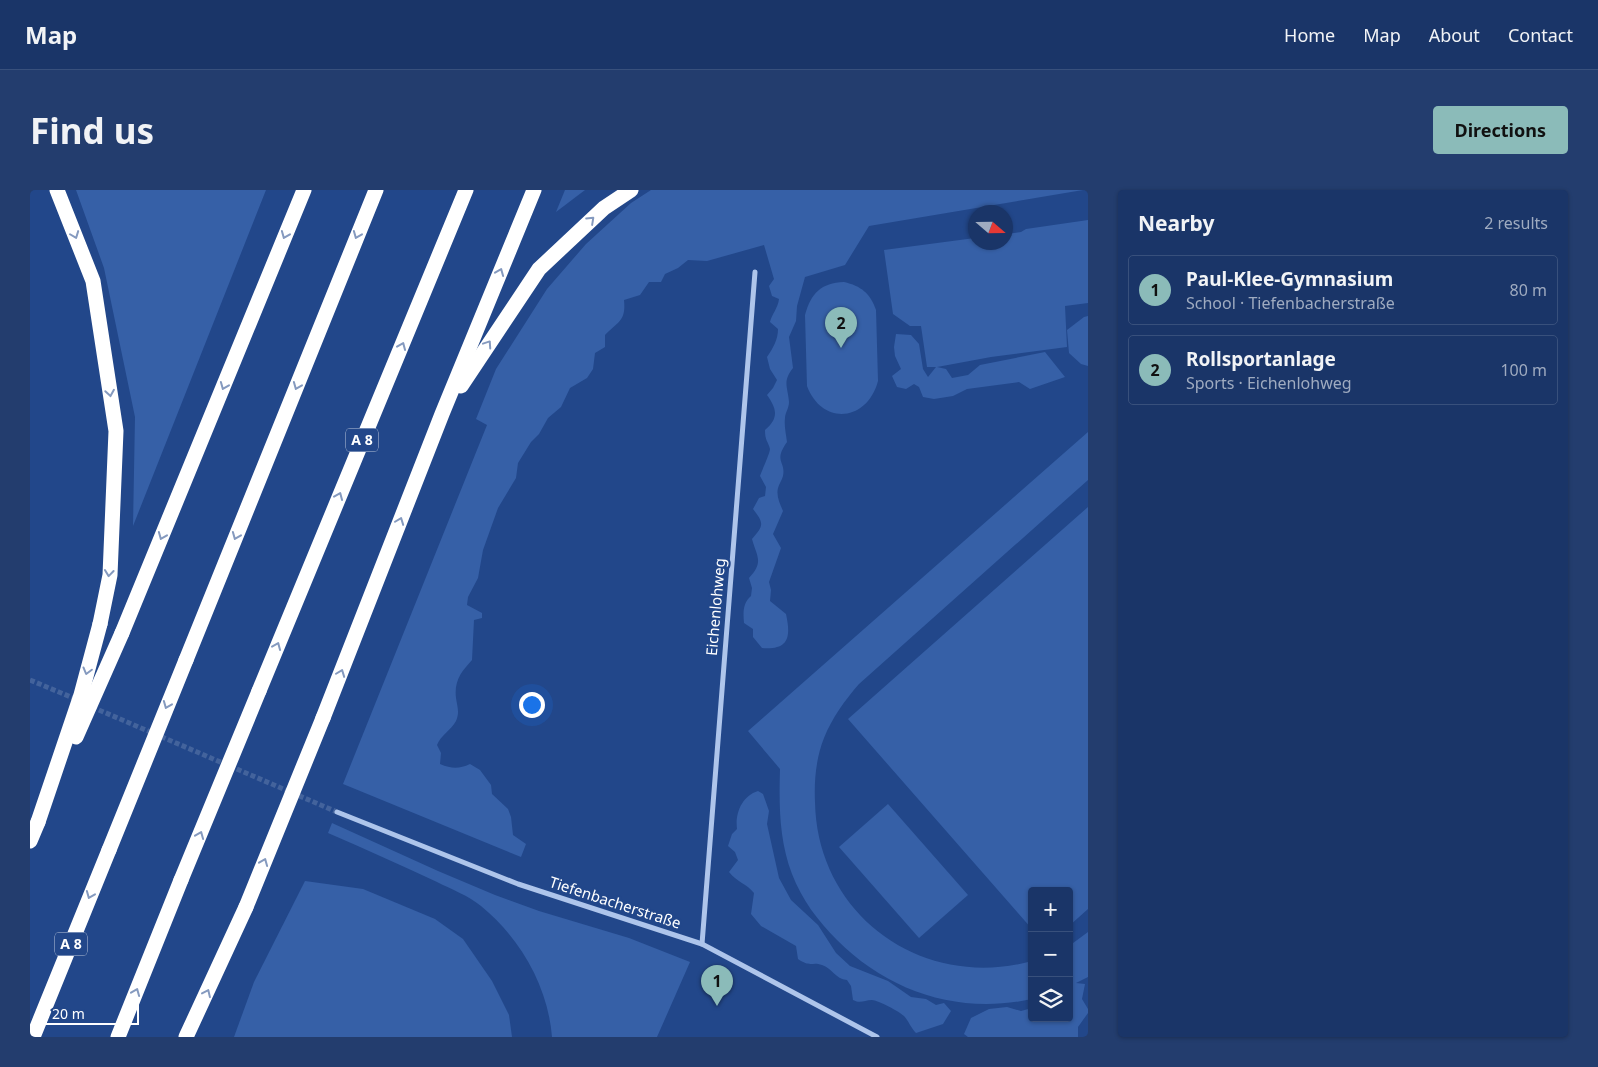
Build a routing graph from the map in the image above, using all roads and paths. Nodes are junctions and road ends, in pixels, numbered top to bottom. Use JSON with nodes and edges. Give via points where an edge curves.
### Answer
{"nodes":[{"id":1,"x":58,"y":190,"type":"edge"},
{"id":2,"x":304,"y":190,"type":"edge"},
{"id":3,"x":376,"y":190,"type":"edge"},
{"id":4,"x":466,"y":190,"type":"edge"},
{"id":5,"x":534,"y":190,"type":"edge"},
{"id":6,"x":631,"y":190,"type":"edge"},
{"id":7,"x":755,"y":272,"type":"dead end"},
{"id":8,"x":442,"y":414,"type":"junction"},
{"id":9,"x":337,"y":812,"type":"tunnel mouth"},
{"id":10,"x":38,"y":822,"type":"junction"},
{"id":11,"x":30,"y":841,"type":"edge"},
{"id":12,"x":702,"y":944,"type":"junction"},
{"id":13,"x":33,"y":1037,"type":"edge"},
{"id":14,"x":118,"y":1037,"type":"edge"},
{"id":15,"x":186,"y":1037,"type":"edge"},
{"id":16,"x":877,"y":1037,"type":"edge"}],
"edges":[{"from":1,"to":10,"type":"highway","one_way":true,"bridge":true,"via":[[93,281],[116,431],[110,575],[81,695]]},
{"from":2,"to":10,"type":"highway","one_way":true,"bridge":true,"via":[[122,634]]},
{"from":3,"to":13,"type":"highway","number":"A 8","one_way":true,"bridge":true},
{"from":14,"to":4,"type":"highway","number":"A 8","one_way":true,"bridge":true},
{"from":8,"to":5,"type":"highway","one_way":true},
{"from":8,"to":6,"type":"highway","one_way":true,"via":[[539,269],[604,208]]},
{"from":7,"to":12,"type":"street","name":"Eichenlohweg"},
{"from":15,"to":8,"type":"highway","one_way":true,"bridge":true,"via":[[246,907]]},
{"from":9,"to":12,"type":"street","name":"Tiefenbacherstraße","via":[[518,884]]},
{"from":10,"to":11,"type":"highway"},
{"from":12,"to":16,"type":"street","name":"Tiefenbacherstraße"}]}
